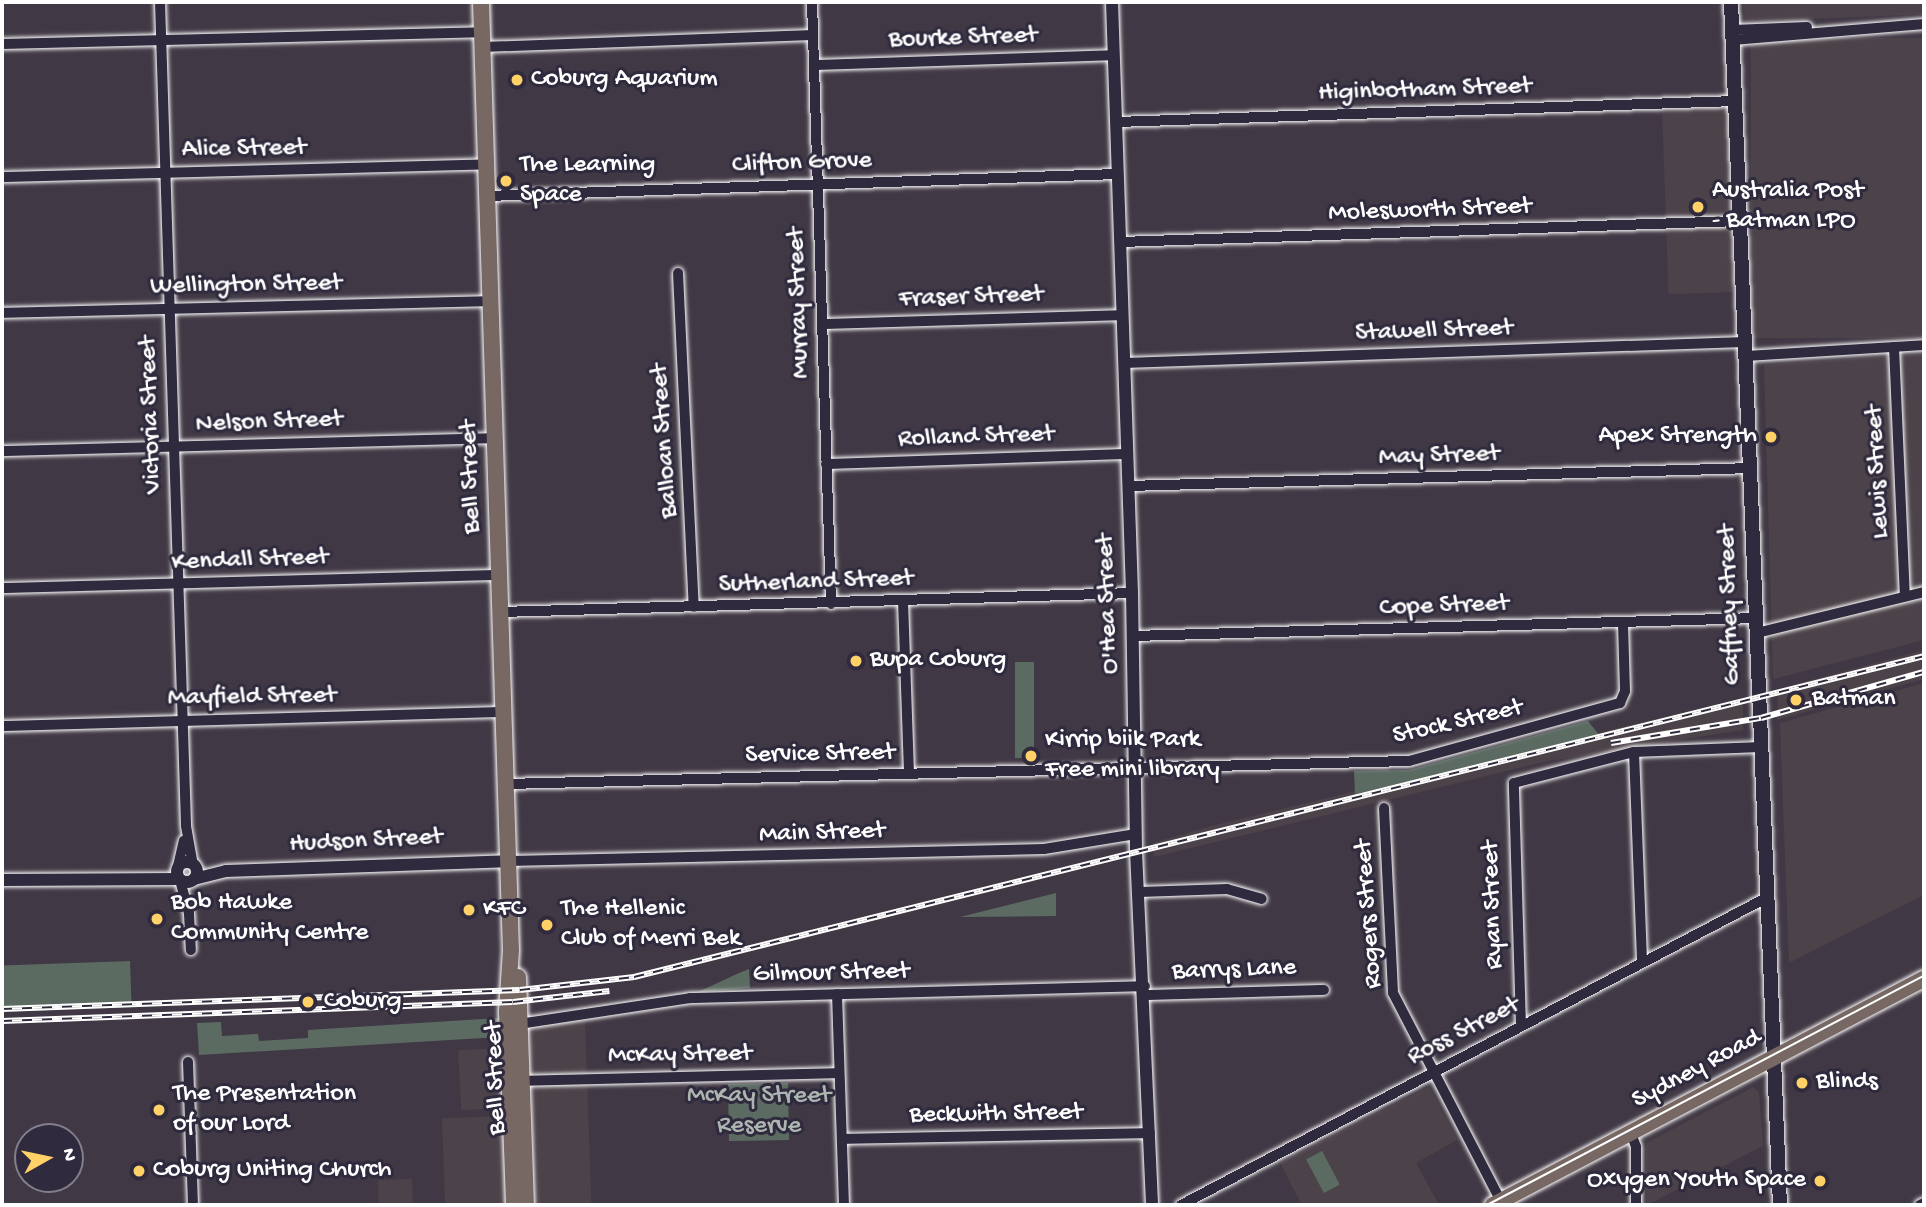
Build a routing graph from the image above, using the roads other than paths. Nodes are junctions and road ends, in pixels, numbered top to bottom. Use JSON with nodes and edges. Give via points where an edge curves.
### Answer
{"nodes":[{"id":1,"x":160,"y":2,"type":"edge"},
{"id":2,"x":481,"y":2,"type":"edge"},
{"id":3,"x":812,"y":2,"type":"edge"},
{"id":4,"x":1111,"y":2,"type":"edge"},
{"id":5,"x":1731,"y":2,"type":"edge"},
{"id":6,"x":1924,"y":24,"type":"edge"},
{"id":7,"x":1732,"y":35,"type":"junction"},
{"id":8,"x":813,"y":36,"type":"junction"},
{"id":9,"x":482,"y":39,"type":"junction"},
{"id":10,"x":161,"y":40,"type":"junction"},
{"id":11,"x":2,"y":44,"type":"edge"},
{"id":12,"x":1114,"y":55,"type":"junction"},
{"id":13,"x":814,"y":65,"type":"junction"},
{"id":14,"x":1735,"y":100,"type":"junction"},
{"id":15,"x":1116,"y":122,"type":"junction"},
{"id":16,"x":486,"y":164,"type":"junction"},
{"id":17,"x":166,"y":172,"type":"junction"},
{"id":18,"x":1118,"y":174,"type":"junction"},
{"id":19,"x":2,"y":177,"type":"edge"},
{"id":20,"x":818,"y":184,"type":"junction"},
{"id":21,"x":487,"y":196,"type":"junction"},
{"id":22,"x":1740,"y":221,"type":"junction"},
{"id":23,"x":1120,"y":242,"type":"junction"},
{"id":24,"x":678,"y":273,"type":"dead end"},
{"id":25,"x":491,"y":301,"type":"junction"},
{"id":26,"x":170,"y":309,"type":"junction"},
{"id":27,"x":2,"y":313,"type":"edge"},
{"id":28,"x":1122,"y":314,"type":"junction"},
{"id":29,"x":822,"y":324,"type":"junction"},
{"id":30,"x":1924,"y":345,"type":"edge"},
{"id":31,"x":1894,"y":347,"type":"junction"},
{"id":32,"x":1745,"y":349,"type":"junction"},
{"id":33,"x":1124,"y":363,"type":"junction"},
{"id":34,"x":495,"y":438,"type":"junction"},
{"id":35,"x":174,"y":447,"type":"junction"},
{"id":36,"x":2,"y":451,"type":"edge"},
{"id":37,"x":1127,"y":454,"type":"junction"},
{"id":38,"x":826,"y":464,"type":"junction"},
{"id":39,"x":1751,"y":468,"type":"junction"},
{"id":40,"x":1128,"y":486,"type":"junction"},
{"id":41,"x":499,"y":575,"type":"junction"},
{"id":42,"x":178,"y":584,"type":"junction"},
{"id":43,"x":2,"y":588,"type":"edge"},
{"id":44,"x":1924,"y":592,"type":"edge"},
{"id":45,"x":1132,"y":593,"type":"junction"},
{"id":46,"x":1905,"y":596,"type":"junction"},
{"id":47,"x":903,"y":601,"type":"junction"},
{"id":48,"x":831,"y":604,"type":"junction"},
{"id":49,"x":694,"y":607,"type":"junction"},
{"id":50,"x":500,"y":612,"type":"junction"},
{"id":51,"x":1756,"y":618,"type":"junction"},
{"id":52,"x":1623,"y":622,"type":"junction"},
{"id":53,"x":1757,"y":633,"type":"junction"},
{"id":54,"x":1133,"y":636,"type":"junction"},
{"id":55,"x":504,"y":712,"type":"junction"},
{"id":56,"x":183,"y":721,"type":"junction"},
{"id":57,"x":2,"y":726,"type":"edge"},
{"id":58,"x":1760,"y":747,"type":"junction"},
{"id":59,"x":1634,"y":752,"type":"junction"},
{"id":60,"x":1136,"y":768,"type":"junction"},
{"id":61,"x":909,"y":774,"type":"junction"},
{"id":62,"x":506,"y":783,"type":"junction"},
{"id":63,"x":1384,"y":808,"type":"dead end"},
{"id":64,"x":186,"y":826,"type":"junction"},
{"id":65,"x":1136,"y":834,"type":"junction"},
{"id":66,"x":509,"y":861,"type":"junction"},
{"id":67,"x":194,"y":864,"type":"junction"},
{"id":68,"x":226,"y":871,"type":"junction"},
{"id":69,"x":178,"y":873,"type":"junction"},
{"id":70,"x":2,"y":880,"type":"edge"},
{"id":71,"x":194,"y":880,"type":"junction"},
{"id":72,"x":1140,"y":892,"type":"junction"},
{"id":73,"x":1768,"y":897,"type":"junction"},
{"id":74,"x":1262,"y":899,"type":"dead end"},
{"id":75,"x":189,"y":914,"type":"junction"},
{"id":76,"x":191,"y":950,"type":"dead end"},
{"id":77,"x":512,"y":950,"type":"junction"},
{"id":78,"x":1642,"y":962,"type":"junction"},
{"id":79,"x":1924,"y":979,"type":"edge"},
{"id":80,"x":1324,"y":989,"type":"dead end"},
{"id":81,"x":1145,"y":990,"type":"junction"},
{"id":82,"x":837,"y":994,"type":"junction"},
{"id":83,"x":519,"y":1024,"type":"junction"},
{"id":84,"x":1521,"y":1026,"type":"junction"},
{"id":85,"x":1774,"y":1057,"type":"junction"},
{"id":86,"x":188,"y":1062,"type":"dead end"},
{"id":87,"x":1433,"y":1070,"type":"junction"},
{"id":88,"x":839,"y":1073,"type":"junction"},
{"id":89,"x":521,"y":1081,"type":"junction"},
{"id":90,"x":1150,"y":1133,"type":"junction"},
{"id":91,"x":1631,"y":1133,"type":"junction"},
{"id":92,"x":842,"y":1139,"type":"junction"},
{"id":93,"x":1497,"y":1203,"type":"edge"},
{"id":94,"x":1924,"y":1203,"type":"edge"},
{"id":95,"x":192,"y":1205,"type":"edge"},
{"id":96,"x":514,"y":1205,"type":"edge"},
{"id":97,"x":526,"y":1205,"type":"edge"},
{"id":98,"x":844,"y":1205,"type":"edge"},
{"id":99,"x":1152,"y":1205,"type":"edge"},
{"id":100,"x":1181,"y":1205,"type":"edge"},
{"id":101,"x":1636,"y":1205,"type":"edge"},
{"id":102,"x":1780,"y":1205,"type":"edge"},
{"id":103,"x":1920,"y":1205,"type":"edge"}],
"edges":[{"from":1,"to":10,"type":"street","name":"Victoria Street"},
{"from":2,"to":9,"type":"highway","name":"Bell Street"},
{"from":3,"to":8,"type":"street","name":"Murray Street"},
{"from":4,"to":12,"type":"street","name":"O'Hea Street"},
{"from":5,"to":7,"type":"main road","name":"Gaffney Street"},
{"from":6,"to":7,"type":"street"},
{"from":7,"to":14,"type":"main road","name":"Gaffney Street"},
{"from":8,"to":9,"type":"street"},
{"from":8,"to":13,"type":"street","name":"Murray Street"},
{"from":9,"to":10,"type":"street"},
{"from":9,"to":16,"type":"highway","name":"Bell Street"},
{"from":10,"to":11,"type":"street"},
{"from":10,"to":17,"type":"street","name":"Victoria Street"},
{"from":12,"to":13,"type":"street","name":"Bourke Street"},
{"from":12,"to":15,"type":"street","name":"O'Hea Street"},
{"from":13,"to":20,"type":"street","name":"Murray Street"},
{"from":14,"to":15,"type":"street","name":"Higinbotham Street"},
{"from":14,"to":22,"type":"main road","name":"Gaffney Street"},
{"from":15,"to":18,"type":"street","name":"O'Hea Street"},
{"from":16,"to":17,"type":"street","name":"Alice Street"},
{"from":16,"to":21,"type":"highway","name":"Bell Street"},
{"from":17,"to":19,"type":"street","name":"Alice Street"},
{"from":17,"to":26,"type":"street","name":"Victoria Street"},
{"from":18,"to":20,"type":"street","name":"Clifton Grove"},
{"from":18,"to":23,"type":"street","name":"O'Hea Street"},
{"from":20,"to":21,"type":"street","name":"Clifton Grove"},
{"from":20,"to":29,"type":"street","name":"Murray Street"},
{"from":21,"to":25,"type":"highway","name":"Bell Street"},
{"from":22,"to":23,"type":"street","name":"Molesworth Street"},
{"from":22,"to":32,"type":"main road","name":"Gaffney Street"},
{"from":23,"to":28,"type":"street","name":"O'Hea Street"},
{"from":24,"to":49,"type":"street","name":"Balloan Street"},
{"from":25,"to":26,"type":"street","name":"Wellington Street"},
{"from":25,"to":34,"type":"highway","name":"Bell Street"},
{"from":26,"to":27,"type":"street","name":"Wellington Street"},
{"from":26,"to":35,"type":"street","name":"Victoria Street"},
{"from":28,"to":29,"type":"street","name":"Fraser Street"},
{"from":28,"to":33,"type":"street","name":"O'Hea Street"},
{"from":29,"to":38,"type":"street","name":"Murray Street"},
{"from":30,"to":31,"type":"street","name":"Stawell Street"},
{"from":31,"to":32,"type":"street","name":"Stawell Street"},
{"from":31,"to":46,"type":"street","name":"Lewis Street"},
{"from":32,"to":33,"type":"street","name":"Stawell Street"},
{"from":32,"to":39,"type":"main road","name":"Gaffney Street"},
{"from":33,"to":37,"type":"street","name":"O'Hea Street"},
{"from":34,"to":35,"type":"street","name":"Nelson Street"},
{"from":34,"to":41,"type":"highway","name":"Bell Street"},
{"from":35,"to":36,"type":"street","name":"Nelson Street"},
{"from":35,"to":42,"type":"street","name":"Victoria Street"},
{"from":37,"to":38,"type":"street","name":"Rolland Street"},
{"from":37,"to":40,"type":"street","name":"O'Hea Street"},
{"from":38,"to":48,"type":"street","name":"Murray Street"},
{"from":39,"to":40,"type":"street","name":"May Street"},
{"from":39,"to":51,"type":"main road","name":"Gaffney Street"},
{"from":40,"to":45,"type":"street","name":"O'Hea Street"},
{"from":41,"to":42,"type":"street","name":"Kendall Street"},
{"from":41,"to":50,"type":"highway","name":"Bell Street"},
{"from":42,"to":43,"type":"street","name":"Kendall Street"},
{"from":42,"to":56,"type":"street","name":"Victoria Street"},
{"from":44,"to":46,"type":"street"},
{"from":45,"to":47,"type":"street","name":"Sutherland Street"},
{"from":45,"to":54,"type":"street","name":"O'Hea Street"},
{"from":46,"to":53,"type":"street"},
{"from":47,"to":48,"type":"street","name":"Sutherland Street"},
{"from":47,"to":61,"type":"street"},
{"from":48,"to":49,"type":"street","name":"Sutherland Street"},
{"from":49,"to":50,"type":"street","name":"Sutherland Street"},
{"from":50,"to":55,"type":"highway","name":"Bell Street"},
{"from":51,"to":52,"type":"street","name":"Cope Street"},
{"from":51,"to":53,"type":"main road","name":"Gaffney Street"},
{"from":52,"to":54,"type":"street","name":"Cope Street"},
{"from":52,"to":60,"type":"street","name":"Stock Street","via":[[1624,697],[1615,705],[1409,761]]},
{"from":53,"to":58,"type":"main road","name":"Gaffney Street"},
{"from":54,"to":60,"type":"street","name":"O'Hea Street"},
{"from":55,"to":56,"type":"street","name":"Mayfield Street"},
{"from":55,"to":62,"type":"highway","name":"Bell Street"},
{"from":56,"to":57,"type":"street","name":"Mayfield Street"},
{"from":56,"to":64,"type":"street","name":"Victoria Street"},
{"from":58,"to":59,"type":"street"},
{"from":58,"to":73,"type":"main road","name":"Gaffney Street"},
{"from":59,"to":78,"type":"street"},
{"from":59,"to":84,"type":"street","name":"Ryan Street","via":[[1514,783]]},
{"from":60,"to":61,"type":"street","name":"Service Street"},
{"from":60,"to":65,"type":"street","name":"O'Hea Street"},
{"from":61,"to":62,"type":"street","name":"Service Street"},
{"from":62,"to":66,"type":"highway","name":"Bell Street"},
{"from":63,"to":87,"type":"street","name":"Rogers Street","via":[[1392,987]]},
{"from":64,"to":67,"type":"street","name":"Victoria Street"},
{"from":64,"to":69,"type":"street","name":"Victoria Street"},
{"from":65,"to":66,"type":"street","name":"Main Street","via":[[1044,849]]},
{"from":65,"to":72,"type":"street","name":"O'Hea Street"},
{"from":66,"to":68,"type":"street","name":"Hudson Street"},
{"from":66,"to":77,"type":"highway","name":"Bell Street"},
{"from":67,"to":68,"type":"street","name":"Hudson Street"},
{"from":67,"to":69,"type":"street","name":"Hudson Street"},
{"from":67,"to":71,"type":"street"},
{"from":68,"to":71,"type":"street","name":"Hudson Street"},
{"from":69,"to":70,"type":"street"},
{"from":69,"to":71,"type":"street","name":"Hudson Street"},
{"from":69,"to":75,"type":"street","name":"Victoria Street"},
{"from":71,"to":75,"type":"street","name":"Victoria Street"},
{"from":72,"to":74,"type":"street","via":[[1227,888]]},
{"from":72,"to":81,"type":"street","name":"O'Hea Street"},
{"from":73,"to":78,"type":"street","name":"Ross Street"},
{"from":73,"to":85,"type":"main road","name":"Gaffney Street"},
{"from":75,"to":76,"type":"street","name":"Victoria Street"},
{"from":77,"to":83,"type":"highway","name":"Bell Street"},
{"from":77,"to":96,"type":"highway","name":"Bell Street","via":[[508,1012]]},
{"from":78,"to":84,"type":"street","name":"Ross Street"},
{"from":79,"to":85,"type":"highway","name":"Sydney Road"},
{"from":80,"to":81,"type":"street","name":"Barrys Lane"},
{"from":81,"to":82,"type":"street","name":"Gilmour Street"},
{"from":81,"to":90,"type":"street","name":"O'Hea Street"},
{"from":82,"to":83,"type":"street","name":"Gilmour Street","via":[[690,998]]},
{"from":82,"to":88,"type":"street"},
{"from":83,"to":89,"type":"highway","name":"Bell Street"},
{"from":84,"to":87,"type":"street","name":"Ross Street"},
{"from":85,"to":91,"type":"highway","name":"Sydney Road"},
{"from":85,"to":102,"type":"main road","name":"Gaffney Street"},
{"from":86,"to":95,"type":"street"},
{"from":87,"to":93,"type":"street","name":"Rogers Street"},
{"from":87,"to":100,"type":"street","name":"Ross Street"},
{"from":88,"to":89,"type":"street","name":"McKay Street"},
{"from":88,"to":92,"type":"street"},
{"from":89,"to":97,"type":"highway","name":"Bell Street"},
{"from":90,"to":92,"type":"street","name":"Beckwith Street"},
{"from":90,"to":99,"type":"street","name":"O'Hea Street"},
{"from":91,"to":93,"type":"highway","name":"Sydney Road"},
{"from":91,"to":101,"type":"street","via":[[1636,1147]]},
{"from":92,"to":98,"type":"street"},
{"from":94,"to":103,"type":"street"}]}
